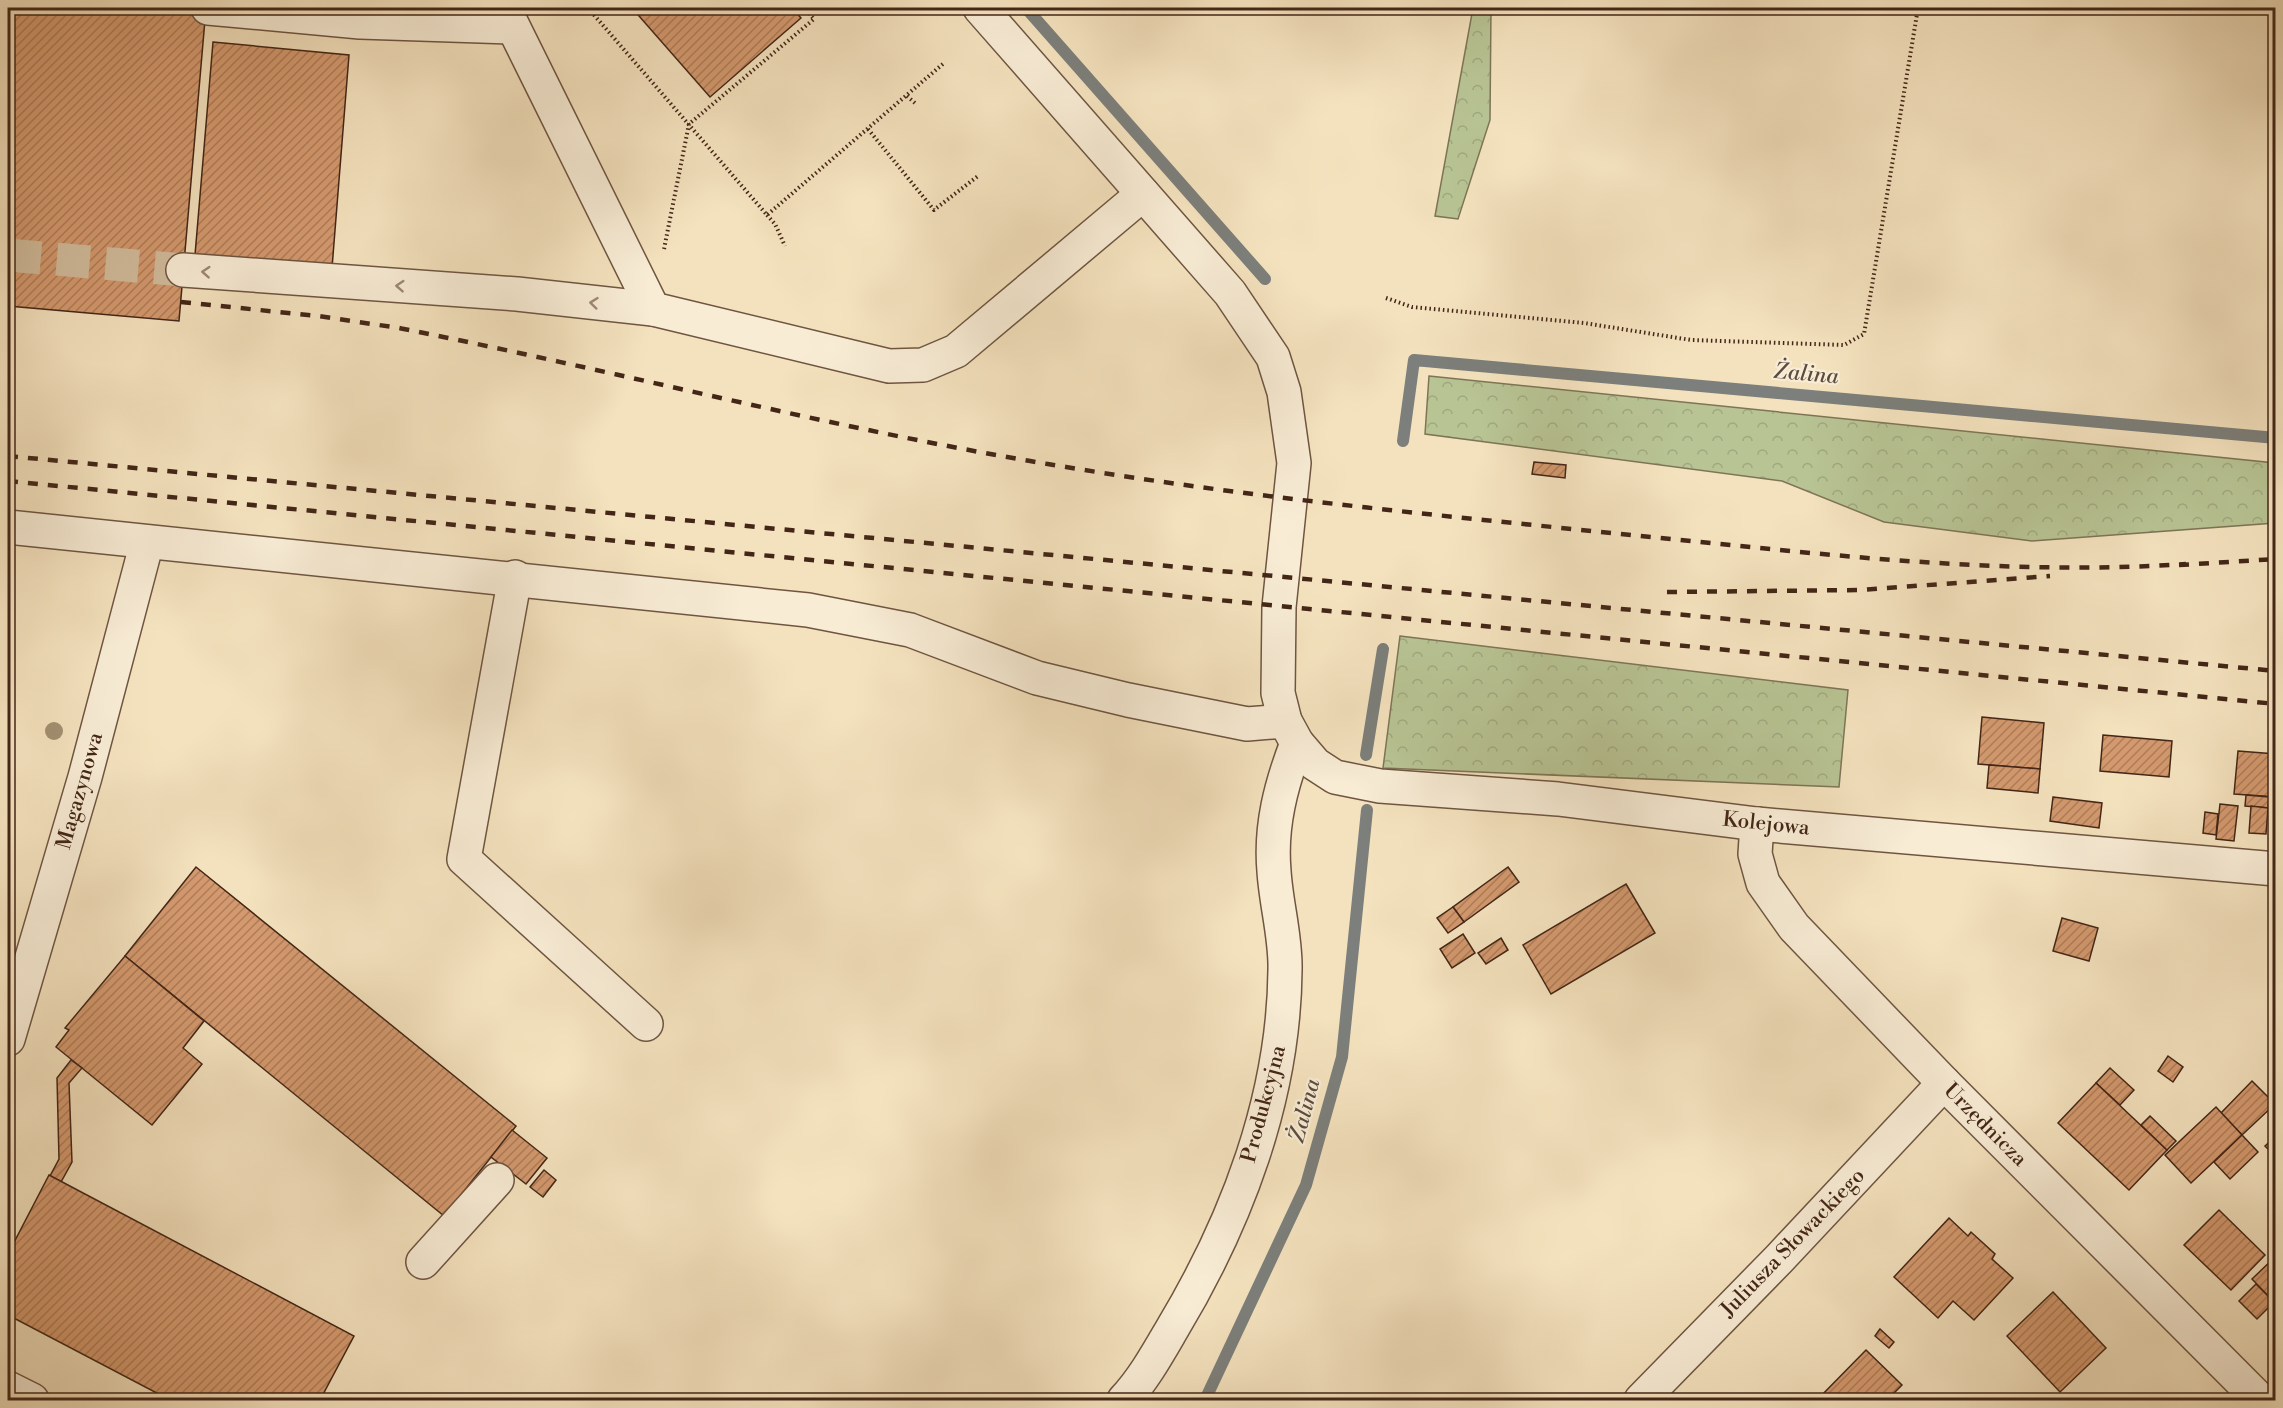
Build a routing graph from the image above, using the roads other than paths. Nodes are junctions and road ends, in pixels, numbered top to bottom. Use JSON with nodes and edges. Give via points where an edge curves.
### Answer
{"nodes":[{"id":1,"x":208,"y":8,"type":"edge"},
{"id":2,"x":980,"y":8,"type":"edge"},
{"id":3,"x":508,"y":17,"type":"edge"},
{"id":4,"x":1143,"y":194,"type":"junction"},
{"id":5,"x":183,"y":270,"type":"tunnel mouth"},
{"id":6,"x":653,"y":309,"type":"junction"},
{"id":7,"x":8,"y":527,"type":"edge"},
{"id":8,"x":147,"y":542,"type":"junction"},
{"id":9,"x":515,"y":578,"type":"junction"},
{"id":10,"x":1291,"y":732,"type":"junction"},
{"id":11,"x":1757,"y":824,"type":"junction"},
{"id":12,"x":2276,"y":869,"type":"edge"},
{"id":13,"x":646,"y":1024,"type":"dead end"},
{"id":14,"x":8,"y":1039,"type":"edge"},
{"id":15,"x":1944,"y":1083,"type":"junction"},
{"id":16,"x":497,"y":1180,"type":"dead end"},
{"id":17,"x":423,"y":1262,"type":"dead end"},
{"id":18,"x":8,"y":1388,"type":"edge"},
{"id":19,"x":32,"y":1401,"type":"edge"},
{"id":20,"x":1124,"y":1401,"type":"edge"},
{"id":21,"x":1641,"y":1401,"type":"edge"},
{"id":22,"x":2260,"y":1401,"type":"edge"}],
"edges":[{"from":1,"to":3,"type":"street","via":[[360,22]]},
{"from":2,"to":4,"type":"street"},
{"from":3,"to":6,"type":"street"},
{"from":4,"to":6,"type":"street","via":[[956,351],[923,365],[889,366]]},
{"from":4,"to":10,"type":"street","via":[[1230,293],[1272,357],[1284,392],[1294,463],[1277,647],[1278,693]]},
{"from":6,"to":5,"type":"street","one_way":true,"via":[[517,294]]},
{"from":7,"to":8,"type":"street"},
{"from":8,"to":9,"type":"street"},
{"from":8,"to":14,"type":"street","name":"Magazynowa","via":[[85,777]]},
{"from":9,"to":10,"type":"street","via":[[808,610],[910,630],[1037,678]]},
{"from":9,"to":13,"type":"street","via":[[464,859]]},
{"from":10,"to":11,"type":"street","name":"Kolejowa","via":[[1316,764],[1335,777],[1380,786],[1558,799]]},
{"from":10,"to":20,"type":"street","name":"Produkcyjna","via":[[1274,820],[1273,869],[1285,967],[1284,1029],[1272,1092],[1236,1199],[1201,1281]]},
{"from":11,"to":12,"type":"street","name":"Kolejowa"},
{"from":11,"to":15,"type":"street","name":"Urzędnicza","via":[[1755,854],[1763,882],[1788,918]]},
{"from":15,"to":21,"type":"street","name":"Juliusza Słowackiego"},
{"from":15,"to":22,"type":"street","name":"Urzędnicza"},
{"from":16,"to":17,"type":"street"},
{"from":18,"to":19,"type":"street"}]}
